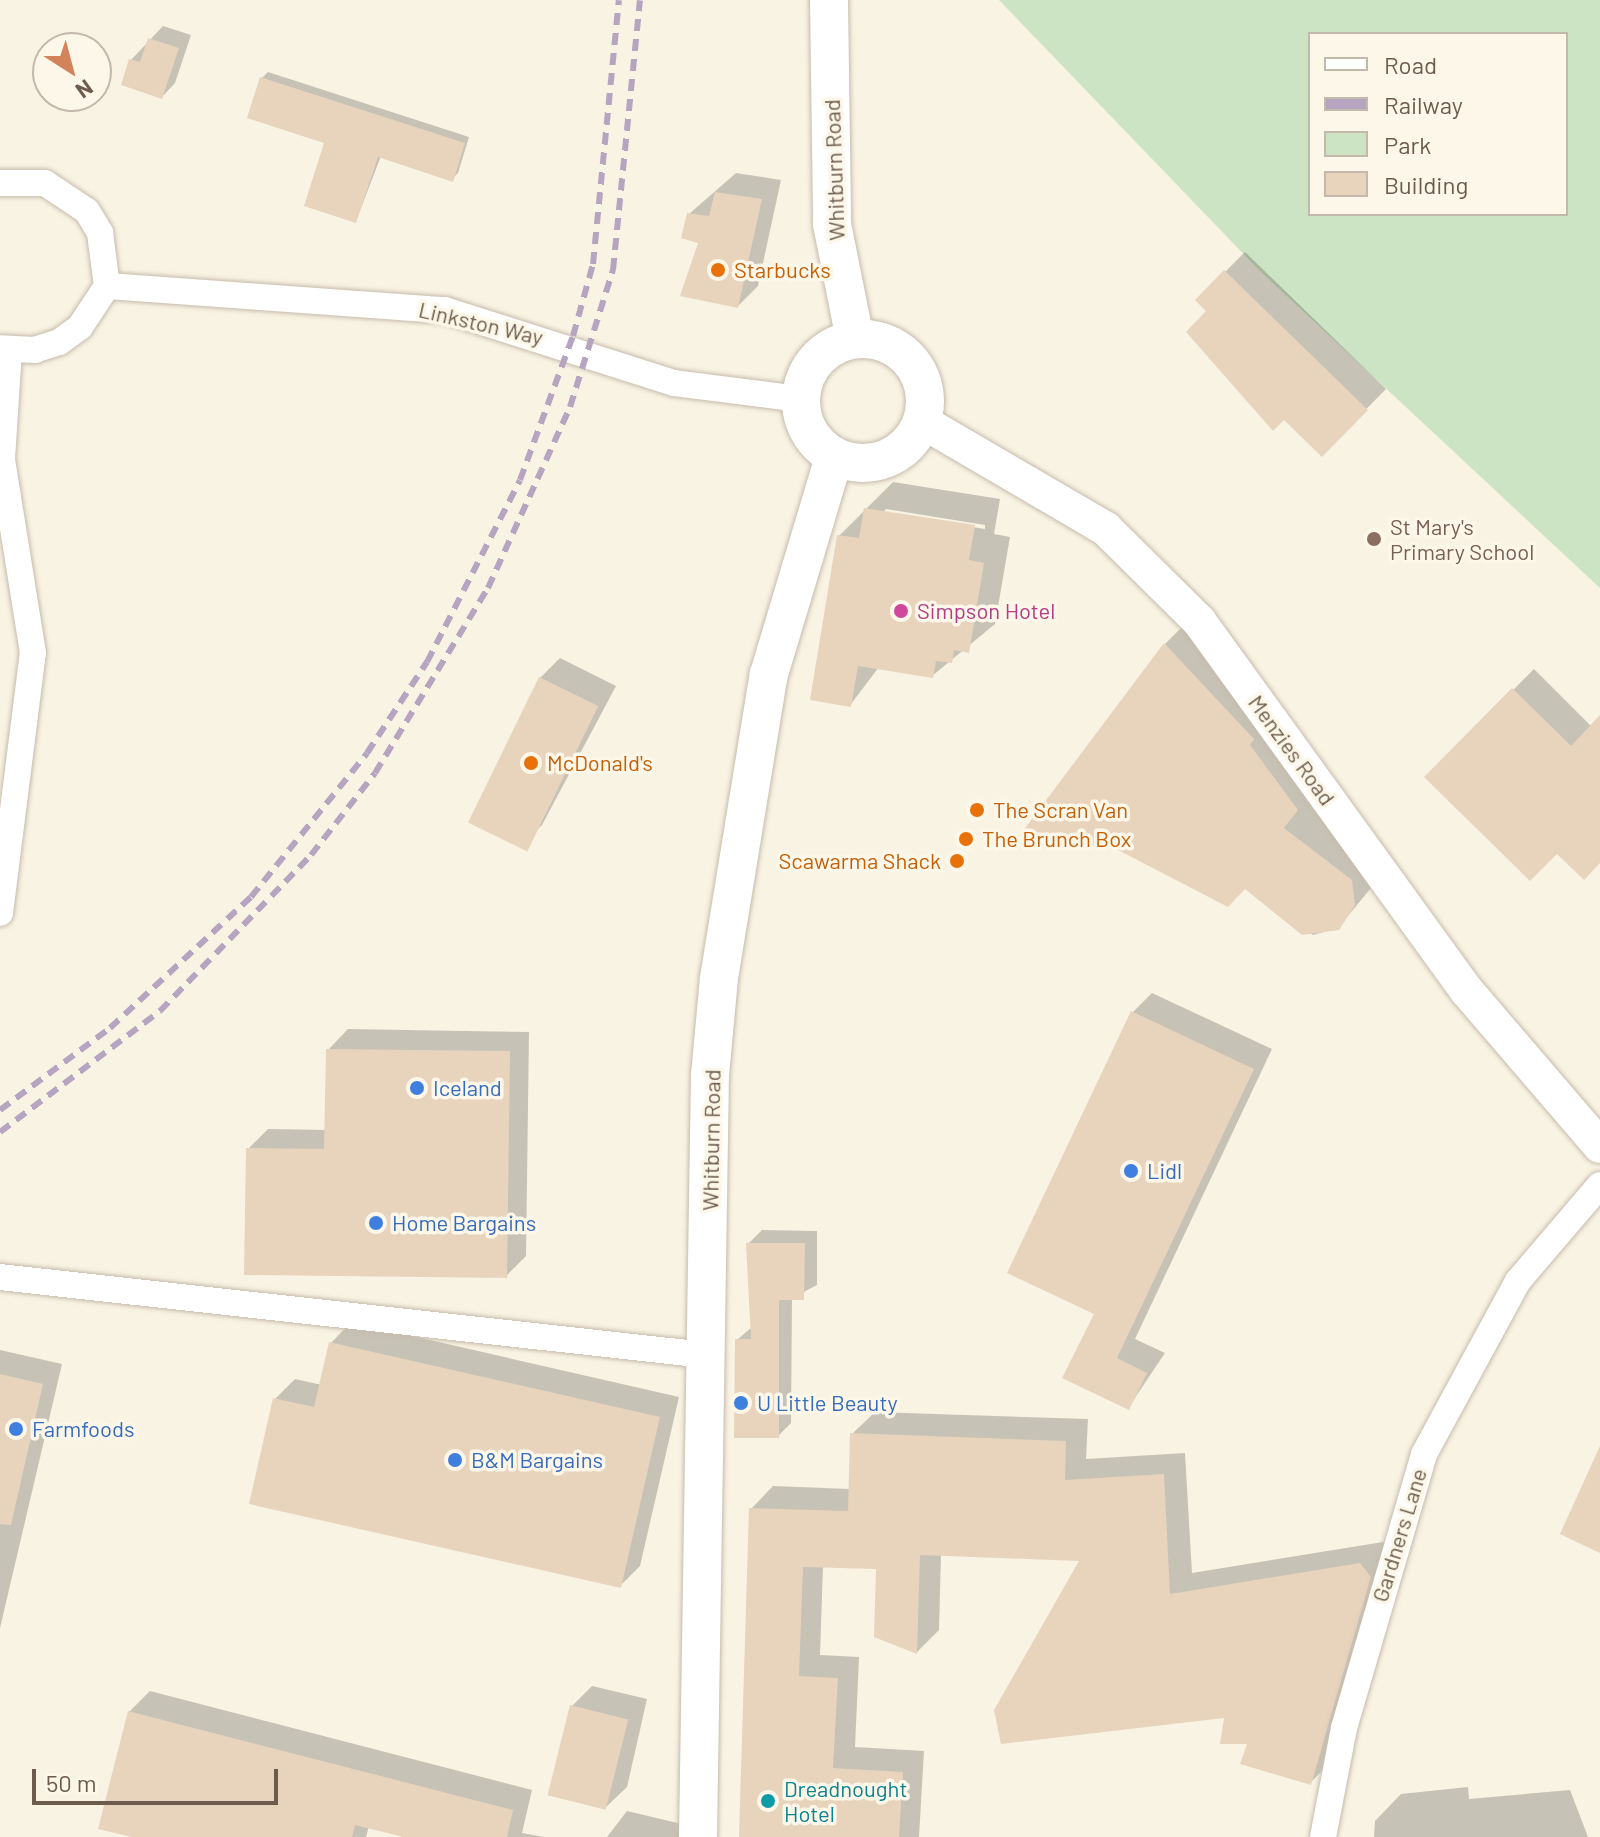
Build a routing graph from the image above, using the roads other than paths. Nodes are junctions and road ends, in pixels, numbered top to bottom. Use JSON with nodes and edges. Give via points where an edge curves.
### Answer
{"nodes":[{"id":1,"x":829,"y":0,"type":"edge"},
{"id":2,"x":0,"y":183,"type":"edge"},
{"id":3,"x":107,"y":286,"type":"junction"},
{"id":4,"x":855,"y":339,"type":"junction"},
{"id":5,"x":5,"y":349,"type":"edge"},
{"id":6,"x":800,"y":399,"type":"junction"},
{"id":7,"x":923,"y":422,"type":"junction"},
{"id":8,"x":834,"y":457,"type":"junction"},
{"id":9,"x":0,"y":913,"type":"edge"},
{"id":10,"x":1600,"y":1146,"type":"edge"},
{"id":11,"x":1600,"y":1185,"type":"edge"},
{"id":12,"x":0,"y":1277,"type":"edge"},
{"id":13,"x":705,"y":1355,"type":"junction"},
{"id":14,"x":698,"y":1837,"type":"edge"},
{"id":15,"x":1323,"y":1837,"type":"edge"}],
"edges":[{"from":1,"to":4,"type":"main road","name":"Whitburn Road","via":[[832,224]]},
{"from":2,"to":3,"type":"street","via":[[45,183],[87,211],[100,233]]},
{"from":3,"to":5,"type":"street","via":[[80,327],[59,342]]},
{"from":3,"to":6,"type":"street","name":"Linkston Way","via":[[445,310],[674,383]]},
{"from":4,"to":6,"type":"main road","via":[[811,365]]},
{"from":4,"to":7,"type":"main road","via":[[896,347],[912,362],[926,401]]},
{"from":5,"to":9,"type":"street","via":[[2,459],[33,653]]},
{"from":6,"to":8,"type":"main road","via":[[809,433]]},
{"from":7,"to":8,"type":"main road","via":[[896,455],[854,464]]},
{"from":7,"to":10,"type":"street","name":"Menzies Road","via":[[1106,529],[1199,621],[1467,991]]},
{"from":8,"to":13,"type":"main road","name":"Whitburn Road","via":[[769,674],[727,916],[710,1075]]},
{"from":11,"to":15,"type":"street","name":"Gardners Lane","via":[[1518,1281],[1424,1454],[1344,1728]]},
{"from":12,"to":13,"type":"street"},
{"from":13,"to":14,"type":"main road","name":"Whitburn Road"}]}
